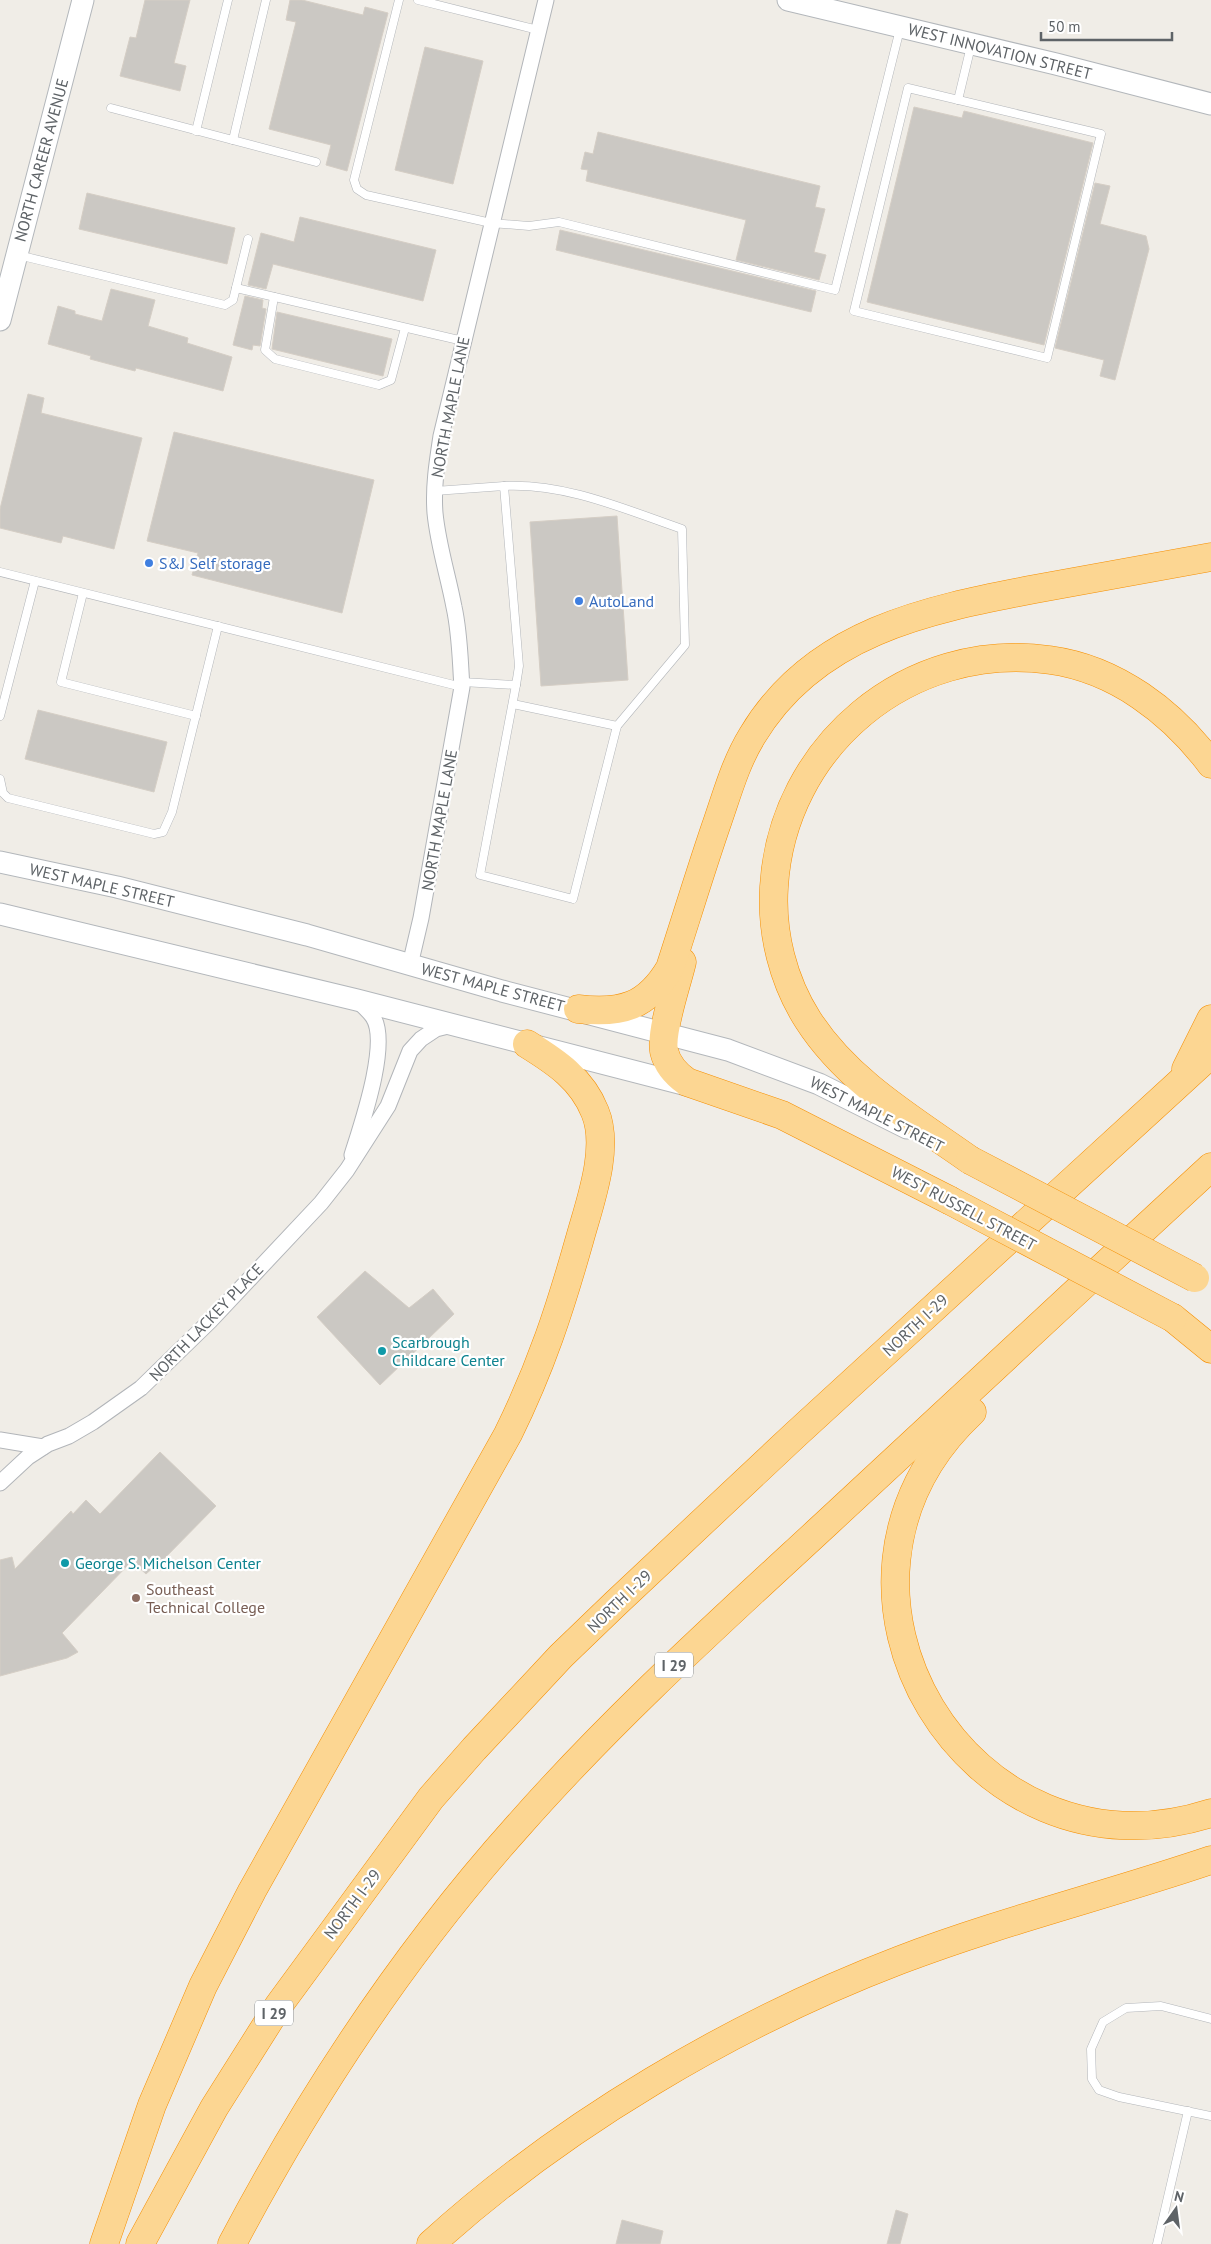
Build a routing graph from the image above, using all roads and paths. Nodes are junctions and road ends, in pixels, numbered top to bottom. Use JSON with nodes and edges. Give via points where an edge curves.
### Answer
{"nodes":[{"id":1,"x":83,"y":0,"type":"edge"},
{"id":2,"x":228,"y":0,"type":"edge"},
{"id":3,"x":266,"y":0,"type":"edge"},
{"id":4,"x":399,"y":0,"type":"edge"},
{"id":5,"x":418,"y":0,"type":"edge"},
{"id":6,"x":546,"y":0,"type":"edge"},
{"id":7,"x":788,"y":0,"type":"edge"},
{"id":8,"x":901,"y":27,"type":"junction"},
{"id":9,"x":538,"y":30,"type":"junction"},
{"id":10,"x":972,"y":44,"type":"junction"},
{"id":11,"x":958,"y":100,"type":"junction"},
{"id":12,"x":1211,"y":104,"type":"edge"},
{"id":13,"x":111,"y":108,"type":"dead end"},
{"id":14,"x":196,"y":131,"type":"junction"},
{"id":15,"x":233,"y":140,"type":"junction"},
{"id":16,"x":316,"y":162,"type":"dead end"},
{"id":17,"x":491,"y":223,"type":"junction"},
{"id":18,"x":248,"y":239,"type":"dead end"},
{"id":19,"x":12,"y":263,"type":"junction"},
{"id":20,"x":236,"y":288,"type":"junction"},
{"id":21,"x":274,"y":297,"type":"junction"},
{"id":22,"x":0,"y":320,"type":"edge"},
{"id":23,"x":405,"y":328,"type":"junction"},
{"id":24,"x":463,"y":341,"type":"junction"},
{"id":25,"x":504,"y":486,"type":"junction"},
{"id":26,"x":435,"y":491,"type":"junction"},
{"id":27,"x":1211,"y":558,"type":"edge"},
{"id":28,"x":0,"y":572,"type":"edge"},
{"id":29,"x":35,"y":581,"type":"junction"},
{"id":30,"x":83,"y":593,"type":"junction"},
{"id":31,"x":218,"y":626,"type":"junction"},
{"id":32,"x":462,"y":684,"type":"junction"},
{"id":33,"x":516,"y":685,"type":"junction"},
{"id":34,"x":513,"y":704,"type":"junction"},
{"id":35,"x":0,"y":716,"type":"edge"},
{"id":36,"x":196,"y":716,"type":"junction"},
{"id":37,"x":617,"y":726,"type":"junction"},
{"id":38,"x":1211,"y":764,"type":"edge"},
{"id":39,"x":0,"y":779,"type":"edge"},
{"id":40,"x":718,"y":818,"type":"junction"},
{"id":41,"x":0,"y":862,"type":"edge"},
{"id":42,"x":0,"y":914,"type":"edge"},
{"id":43,"x":410,"y":965,"type":"junction"},
{"id":44,"x":357,"y":1000,"type":"junction"},
{"id":45,"x":578,"y":1010,"type":"junction"},
{"id":46,"x":1211,"y":1020,"type":"edge"},
{"id":47,"x":453,"y":1024,"type":"junction"},
{"id":48,"x":664,"y":1032,"type":"junction"},
{"id":49,"x":527,"y":1044,"type":"junction"},
{"id":50,"x":1211,"y":1054,"type":"edge"},
{"id":51,"x":1179,"y":1082,"type":"junction"},
{"id":52,"x":712,"y":1091,"type":"junction"},
{"id":53,"x":970,"y":1160,"type":"junction"},
{"id":54,"x":1211,"y":1167,"type":"edge"},
{"id":55,"x":347,"y":1170,"type":"junction"},
{"id":56,"x":1203,"y":1282,"type":"edge"},
{"id":57,"x":1061,"y":1304,"type":"junction"},
{"id":58,"x":1173,"y":1318,"type":"junction"},
{"id":59,"x":1211,"y":1338,"type":"edge"},
{"id":60,"x":1211,"y":1348,"type":"edge"},
{"id":61,"x":0,"y":1440,"type":"edge"},
{"id":62,"x":43,"y":1447,"type":"junction"},
{"id":63,"x":0,"y":1483,"type":"edge"},
{"id":64,"x":1211,"y":1813,"type":"edge"},
{"id":65,"x":1211,"y":1860,"type":"edge"},
{"id":66,"x":1211,"y":2019,"type":"edge"},
{"id":67,"x":1188,"y":2111,"type":"junction"},
{"id":68,"x":1211,"y":2116,"type":"edge"},
{"id":69,"x":104,"y":2244,"type":"edge"},
{"id":70,"x":140,"y":2244,"type":"edge"},
{"id":71,"x":232,"y":2244,"type":"edge"},
{"id":72,"x":431,"y":2244,"type":"edge"},
{"id":73,"x":1157,"y":2244,"type":"edge"}],
"edges":[{"from":1,"to":19,"type":"main road","name":"NORTH CAREER AVENUE"},
{"from":2,"to":14,"type":"lane"},
{"from":3,"to":15,"type":"lane"},
{"from":4,"to":17,"type":"lane","via":[[354,180],[357,189],[386,201]]},
{"from":5,"to":9,"type":"lane"},
{"from":6,"to":9,"type":"street","name":"NORTH MAPLE LANE"},
{"from":7,"to":8,"type":"main road","name":"WEST INNOVATION STREET"},
{"from":8,"to":10,"type":"main road","name":"WEST INNOVATION STREET"},
{"from":8,"to":17,"type":"lane","via":[[836,290],[559,222],[529,226]]},
{"from":9,"to":17,"type":"street","name":"NORTH MAPLE LANE"},
{"from":10,"to":11,"type":"lane"},
{"from":10,"to":12,"type":"main road","name":"WEST INNOVATION STREET"},
{"from":11,"to":11,"type":"lane","via":[[1101,134],[1047,358],[854,311],[908,88]]},
{"from":13,"to":14,"type":"lane"},
{"from":14,"to":15,"type":"lane"},
{"from":15,"to":16,"type":"lane"},
{"from":17,"to":24,"type":"street","name":"NORTH MAPLE LANE"},
{"from":18,"to":20,"type":"lane"},
{"from":19,"to":20,"type":"lane","via":[[226,305],[233,300]]},
{"from":19,"to":22,"type":"main road","name":"NORTH CAREER AVENUE"},
{"from":20,"to":21,"type":"lane"},
{"from":21,"to":23,"type":"lane"},
{"from":21,"to":23,"type":"lane","via":[[265,350],[275,359],[379,385],[392,380]]},
{"from":23,"to":24,"type":"lane"},
{"from":24,"to":26,"type":"street","name":"NORTH MAPLE LANE","via":[[441,436]]},
{"from":25,"to":26,"type":"lane"},
{"from":25,"to":33,"type":"lane","via":[[519,666]]},
{"from":25,"to":37,"type":"lane","via":[[530,485],[574,492],[682,529],[685,645]]},
{"from":26,"to":32,"type":"street","name":"NORTH MAPLE LANE","via":[[440,548],[461,650]]},
{"from":27,"to":40,"type":"highway","via":[[918,614],[835,651],[787,690],[757,728],[739,759]]},
{"from":28,"to":29,"type":"lane"},
{"from":29,"to":30,"type":"lane"},
{"from":29,"to":35,"type":"lane"},
{"from":30,"to":31,"type":"lane"},
{"from":30,"to":36,"type":"lane","via":[[61,682]]},
{"from":31,"to":32,"type":"lane"},
{"from":31,"to":36,"type":"lane"},
{"from":32,"to":33,"type":"lane"},
{"from":32,"to":43,"type":"street","name":"NORTH MAPLE LANE"},
{"from":33,"to":34,"type":"lane"},
{"from":34,"to":37,"type":"lane"},
{"from":34,"to":37,"type":"lane","via":[[480,875],[573,899]]},
{"from":36,"to":39,"type":"lane","via":[[172,812],[163,832],[154,834],[8,798],[2,793]]},
{"from":38,"to":53,"type":"highway","via":[[1194,741],[1142,696],[1081,668],[1052,660],[1012,658],[956,665],[896,688],[845,727],[806,778],[781,837],[774,884],[775,931],[792,991],[807,1019],[845,1066]]},
{"from":40,"to":45,"type":"highway","via":[[670,968],[661,983],[650,995],[621,1008],[605,1012]]},
{"from":40,"to":48,"type":"highway","name":"WEST RUSSELL STREET"},
{"from":41,"to":43,"type":"main road","name":"WEST MAPLE STREET","via":[[228,914]]},
{"from":42,"to":44,"type":"main road"},
{"from":43,"to":45,"type":"main road","name":"WEST MAPLE STREET"},
{"from":44,"to":47,"type":"main road"},
{"from":44,"to":55,"type":"street","name":"NORTH LACKEY PLACE","via":[[373,1017],[379,1046],[364,1116]]},
{"from":45,"to":48,"type":"main road","name":"WEST MAPLE STREET"},
{"from":46,"to":51,"type":"highway"},
{"from":47,"to":49,"type":"main road"},
{"from":47,"to":55,"type":"street","name":"NORTH LACKEY PLACE","via":[[420,1039],[410,1051],[388,1106]]},
{"from":48,"to":52,"type":"highway","name":"WEST RUSSELL STREET","via":[[664,1051],[678,1076]]},
{"from":48,"to":53,"type":"main road","name":"WEST MAPLE STREET","via":[[728,1050],[819,1084]]},
{"from":49,"to":52,"type":"main road"},
{"from":49,"to":69,"type":"highway","via":[[575,1078],[596,1114],[600,1136],[593,1195],[557,1319],[537,1373],[508,1434],[252,1891],[203,1986],[152,2105]]},
{"from":50,"to":51,"type":"highway","name":"NORTH I-29","number":"I 29"},
{"from":51,"to":70,"type":"highway","name":"NORTH I-29","number":"I 29","via":[[615,1604],[474,1749],[431,1798],[279,2005],[214,2108]]},
{"from":52,"to":58,"type":"highway","name":"WEST RUSSELL STREET","bridge":true,"via":[[790,1119]]},
{"from":53,"to":56,"type":"highway","bridge":true},
{"from":54,"to":57,"type":"highway","number":"I 29"},
{"from":55,"to":62,"type":"street","name":"NORTH LACKEY PLACE","via":[[321,1203],[217,1314],[141,1388],[93,1422]]},
{"from":57,"to":64,"type":"highway","via":[[1028,1360],[948,1434],[917,1489],[900,1542],[896,1574],[896,1606],[908,1664],[942,1728],[986,1773],[1016,1793],[1045,1807],[1103,1823],[1163,1824]]},
{"from":57,"to":71,"type":"highway","number":"I 29","via":[[643,1694],[516,1828],[416,1953],[349,2048],[297,2129]]},
{"from":58,"to":59,"type":"highway","name":"WEST RUSSELL STREET"},
{"from":58,"to":60,"type":"highway"},
{"from":61,"to":62,"type":"street"},
{"from":62,"to":63,"type":"street","name":"NORTH LACKEY PLACE"},
{"from":65,"to":72,"type":"highway","via":[[902,1959],[751,2026],[693,2058],[564,2140]]},
{"from":66,"to":67,"type":"lane","via":[[1161,2006],[1126,2008],[1103,2022],[1091,2049],[1092,2079],[1099,2090]]},
{"from":67,"to":68,"type":"lane"},
{"from":67,"to":73,"type":"lane"}]}
